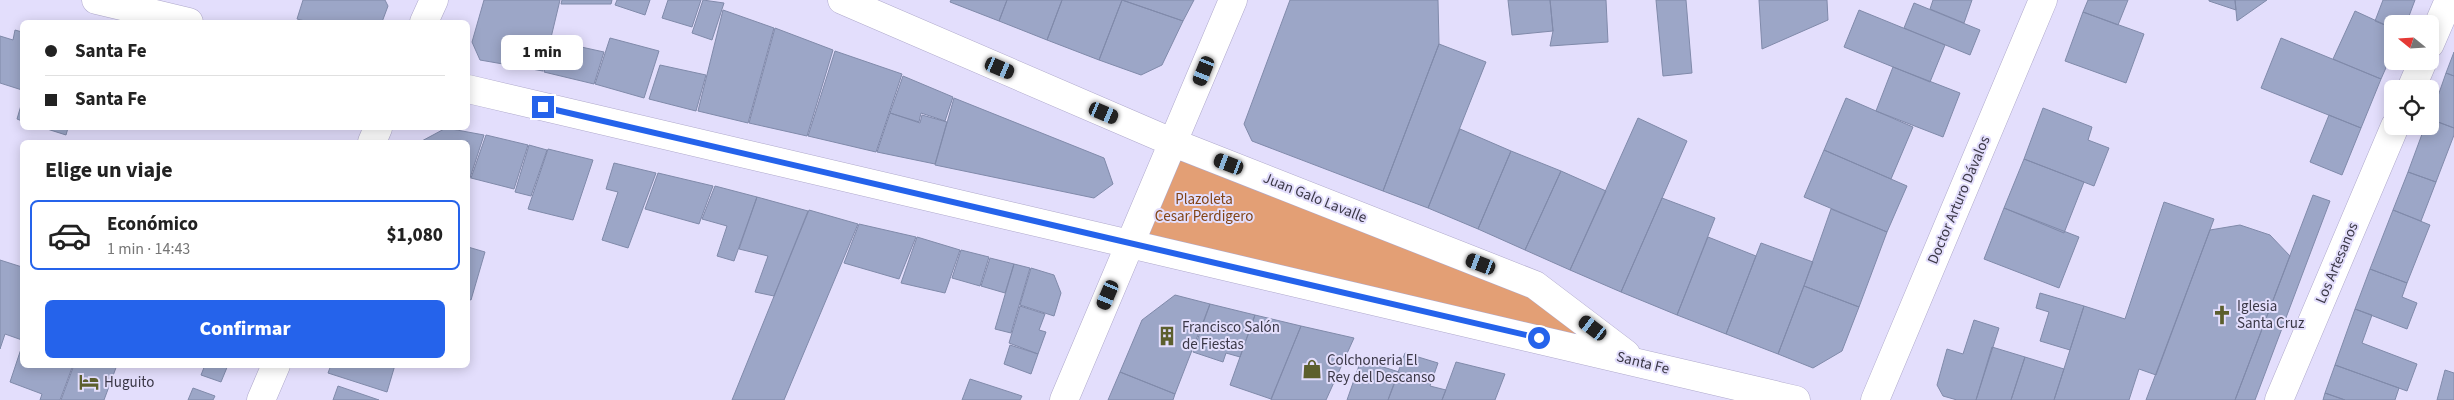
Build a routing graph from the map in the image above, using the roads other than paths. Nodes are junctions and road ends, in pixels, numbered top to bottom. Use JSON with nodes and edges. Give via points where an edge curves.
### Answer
{"nodes":[{"id":1,"x":96,"y":0,"type":"edge"},
{"id":2,"x":434,"y":0,"type":"edge"},
{"id":3,"x":842,"y":0,"type":"edge"},
{"id":4,"x":1234,"y":0,"type":"edge"},
{"id":5,"x":2043,"y":0,"type":"edge"},
{"id":6,"x":2449,"y":0,"type":"edge"},
{"id":7,"x":181,"y":20,"type":"edge"},
{"id":8,"x":425,"y":20,"type":"edge"},
{"id":9,"x":2439,"y":23,"type":"edge"},
{"id":10,"x":470,"y":89,"type":"edge"},
{"id":11,"x":2391,"y":135,"type":"edge"},
{"id":12,"x":1174,"y":143,"type":"junction"},
{"id":13,"x":1131,"y":243,"type":"junction"},
{"id":14,"x":1636,"y":361,"type":"junction"},
{"id":15,"x":275,"y":368,"type":"edge"},
{"id":16,"x":261,"y":400,"type":"edge"},
{"id":17,"x":1064,"y":400,"type":"edge"},
{"id":18,"x":1796,"y":400,"type":"edge"},
{"id":19,"x":1875,"y":400,"type":"edge"},
{"id":20,"x":2279,"y":400,"type":"edge"}],
"edges":[{"from":1,"to":7,"type":"street"},
{"from":2,"to":8,"type":"street"},
{"from":3,"to":12,"type":"street","name":"Juan Galo Lavalle"},
{"from":4,"to":12,"type":"street"},
{"from":5,"to":19,"type":"street","name":"Doctor Arturo Dávalos"},
{"from":6,"to":9,"type":"street"},
{"from":10,"to":13,"type":"street","name":"Santa Fe"},
{"from":11,"to":20,"type":"street","name":"Los Artesanos"},
{"from":12,"to":13,"type":"street"},
{"from":12,"to":14,"type":"street","name":"Juan Galo Lavalle","via":[[1535,285]]},
{"from":13,"to":14,"type":"street","name":"Santa Fe"},
{"from":13,"to":17,"type":"street"},
{"from":14,"to":18,"type":"street","name":"Santa Fe"},
{"from":15,"to":16,"type":"street"}]}
